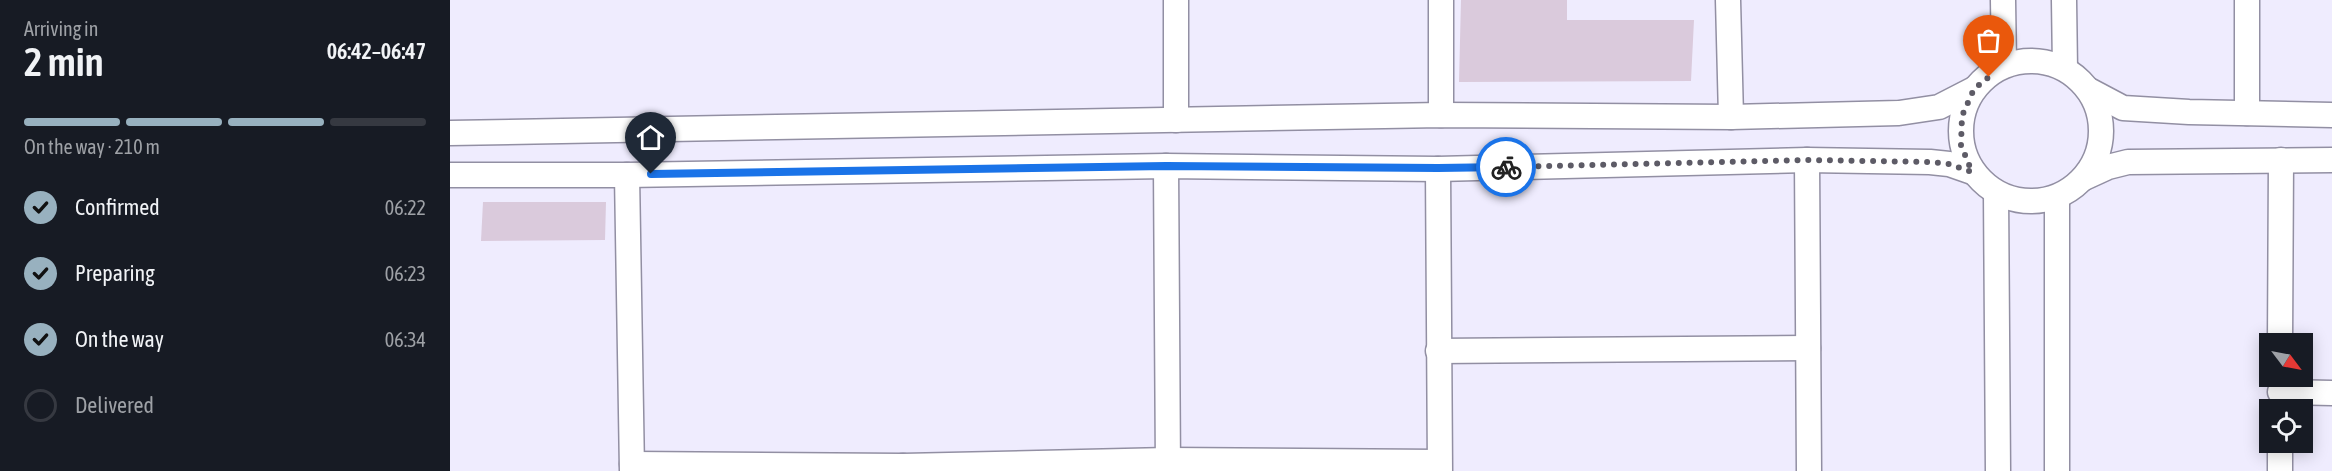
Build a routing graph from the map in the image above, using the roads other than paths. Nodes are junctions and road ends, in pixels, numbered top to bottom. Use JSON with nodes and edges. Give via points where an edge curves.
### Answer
{"nodes":[{"id":1,"x":1176,"y":0,"type":"edge"},
{"id":2,"x":1441,"y":0,"type":"edge"},
{"id":3,"x":1728,"y":0,"type":"edge"},
{"id":4,"x":2003,"y":0,"type":"edge"},
{"id":5,"x":2064,"y":0,"type":"edge"},
{"id":6,"x":2247,"y":0,"type":"edge"},
{"id":7,"x":2004,"y":65,"type":"junction"},
{"id":8,"x":2065,"y":69,"type":"junction"},
{"id":9,"x":1974,"y":89,"type":"junction"},
{"id":10,"x":2089,"y":90,"type":"junction"},
{"id":11,"x":2247,"y":113,"type":"junction"},
{"id":12,"x":1441,"y":115,"type":"junction"},
{"id":13,"x":2332,"y":115,"type":"edge"},
{"id":14,"x":1731,"y":117,"type":"junction"},
{"id":15,"x":1176,"y":120,"type":"junction"},
{"id":16,"x":450,"y":133,"type":"edge"},
{"id":17,"x":1807,"y":160,"type":"junction"},
{"id":18,"x":2281,"y":160,"type":"junction"},
{"id":19,"x":2332,"y":160,"type":"edge"},
{"id":20,"x":1166,"y":166,"type":"junction"},
{"id":21,"x":1438,"y":168,"type":"junction"},
{"id":22,"x":1972,"y":172,"type":"junction"},
{"id":23,"x":450,"y":175,"type":"edge"},
{"id":24,"x":627,"y":175,"type":"junction"},
{"id":25,"x":2084,"y":178,"type":"junction"},
{"id":26,"x":1996,"y":193,"type":"junction"},
{"id":27,"x":2057,"y":196,"type":"junction"},
{"id":28,"x":2280,"y":333,"type":"edge"},
{"id":29,"x":1808,"y":348,"type":"junction"},
{"id":30,"x":1438,"y":351,"type":"junction"},
{"id":31,"x":2280,"y":393,"type":"edge"},
{"id":32,"x":2332,"y":393,"type":"edge"},
{"id":33,"x":2280,"y":453,"type":"edge"},
{"id":34,"x":1168,"y":466,"type":"edge"},
{"id":35,"x":1439,"y":466,"type":"edge"},
{"id":36,"x":632,"y":467,"type":"edge"},
{"id":37,"x":903,"y":468,"type":"edge"},
{"id":38,"x":1809,"y":471,"type":"edge"},
{"id":39,"x":1998,"y":471,"type":"edge"},
{"id":40,"x":2057,"y":471,"type":"edge"},
{"id":41,"x":2280,"y":471,"type":"edge"}],
"edges":[{"from":1,"to":15,"type":"street"},
{"from":2,"to":12,"type":"street"},
{"from":3,"to":14,"type":"street"},
{"from":4,"to":7,"type":"street"},
{"from":5,"to":8,"type":"street"},
{"from":6,"to":11,"type":"street"},
{"from":7,"to":8,"type":"street","via":[[2035,60]]},
{"from":7,"to":9,"type":"street"},
{"from":8,"to":10,"type":"street"},
{"from":9,"to":14,"type":"street","via":[[1939,107],[1918,110]]},
{"from":9,"to":22,"type":"street","via":[[1962,116],[1961,145]]},
{"from":10,"to":11,"type":"street","via":[[2122,108]]},
{"from":10,"to":25,"type":"street","via":[[2101,119],[2099,151]]},
{"from":11,"to":13,"type":"street"},
{"from":12,"to":14,"type":"street"},
{"from":12,"to":15,"type":"street"},
{"from":15,"to":16,"type":"street"},
{"from":17,"to":21,"type":"street"},
{"from":17,"to":22,"type":"street","via":[[1930,162]]},
{"from":17,"to":29,"type":"street"},
{"from":18,"to":19,"type":"street"},
{"from":18,"to":25,"type":"street","via":[[2128,162]]},
{"from":18,"to":28,"type":"street"},
{"from":20,"to":21,"type":"street"},
{"from":20,"to":24,"type":"street"},
{"from":20,"to":34,"type":"street"},
{"from":21,"to":30,"type":"street"},
{"from":22,"to":26,"type":"street"},
{"from":23,"to":24,"type":"street"},
{"from":24,"to":36,"type":"street"},
{"from":25,"to":27,"type":"street"},
{"from":26,"to":27,"type":"street","via":[[2026,202]]},
{"from":26,"to":39,"type":"street"},
{"from":27,"to":40,"type":"street"},
{"from":29,"to":30,"type":"street"},
{"from":29,"to":38,"type":"street"},
{"from":30,"to":35,"type":"street"},
{"from":31,"to":32,"type":"street"},
{"from":33,"to":41,"type":"street"},
{"from":34,"to":35,"type":"street"},
{"from":34,"to":37,"type":"street"},
{"from":36,"to":37,"type":"street"}]}
